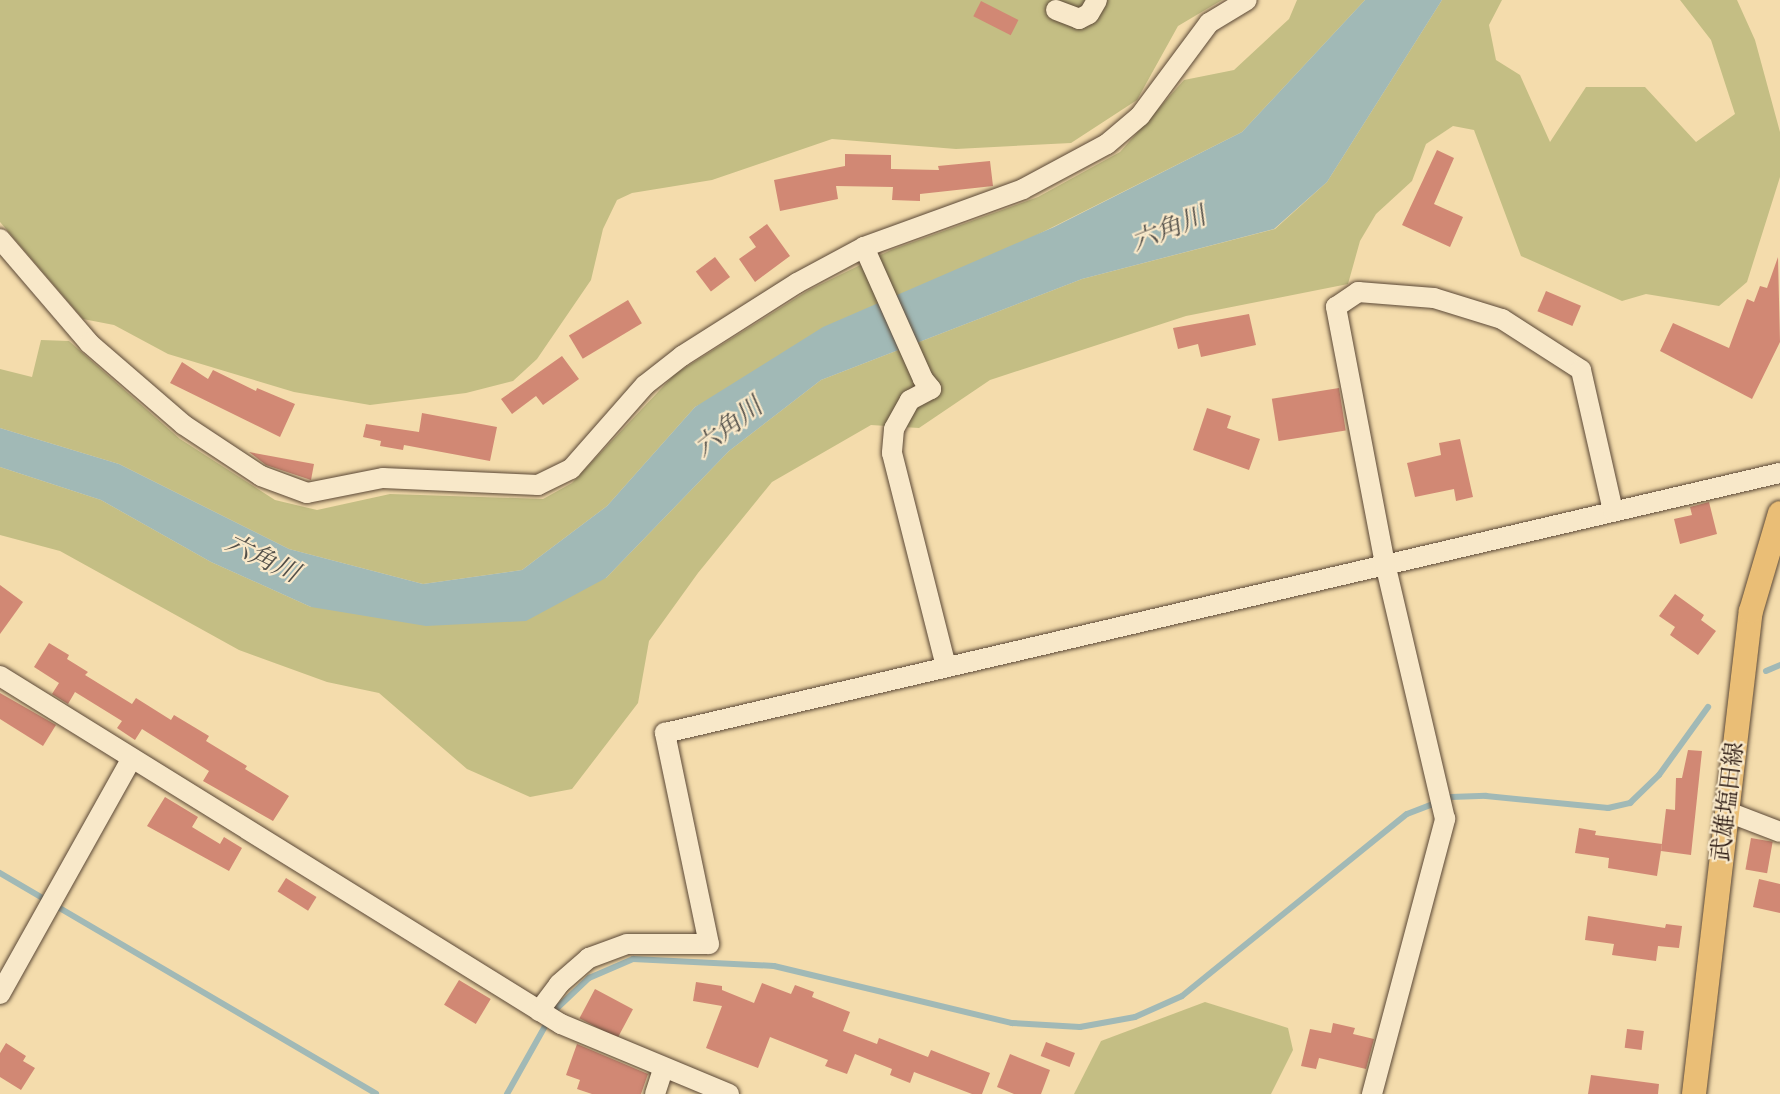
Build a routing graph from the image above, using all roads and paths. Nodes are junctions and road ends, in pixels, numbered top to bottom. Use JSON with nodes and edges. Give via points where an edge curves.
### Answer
{"nodes":[{"id":1,"x":1097,"y":0,"type":"edge"},
{"id":2,"x":1247,"y":0,"type":"edge"},
{"id":3,"x":1056,"y":10,"type":"dead end"},
{"id":4,"x":0,"y":239,"type":"edge"},
{"id":5,"x":866,"y":253,"type":"junction"},
{"id":6,"x":1780,"y":473,"type":"edge"},
{"id":7,"x":1612,"y":511,"type":"junction"},
{"id":8,"x":1780,"y":513,"type":"edge"},
{"id":9,"x":1385,"y":564,"type":"junction"},
{"id":10,"x":946,"y":666,"type":"junction"},
{"id":11,"x":0,"y":676,"type":"edge"},
{"id":12,"x":132,"y":758,"type":"junction"},
{"id":13,"x":1728,"y":812,"type":"junction"},
{"id":14,"x":1780,"y":832,"type":"edge"},
{"id":15,"x":0,"y":994,"type":"edge"},
{"id":16,"x":539,"y":1011,"type":"junction"},
{"id":17,"x":663,"y":1070,"type":"junction"},
{"id":18,"x":655,"y":1094,"type":"edge"},
{"id":19,"x":729,"y":1094,"type":"edge"},
{"id":20,"x":1372,"y":1094,"type":"edge"},
{"id":21,"x":1694,"y":1094,"type":"edge"}],
"edges":[{"from":1,"to":3,"type":"street","via":[[1089,14],[1078,20]]},
{"from":2,"to":5,"type":"street","via":[[1209,23],[1140,116],[1107,144],[1023,189]]},
{"from":4,"to":5,"type":"street","via":[[90,343],[184,425],[261,476],[307,493],[383,478],[538,485],[571,469],[645,385],[682,356],[797,283]]},
{"from":5,"to":10,"type":"street","via":[[931,389],[910,400],[894,429],[892,453]]},
{"from":6,"to":7,"type":"street"},
{"from":7,"to":9,"type":"street"},
{"from":7,"to":9,"type":"street","via":[[1581,370],[1502,319],[1434,298],[1358,292],[1336,307]]},
{"from":8,"to":13,"type":"main road","name":"武雄塩田線","via":[[1751,610]]},
{"from":9,"to":10,"type":"street"},
{"from":9,"to":20,"type":"street","via":[[1445,819]]},
{"from":10,"to":16,"type":"street","via":[[665,734],[709,944],[627,944],[589,958],[559,984]]},
{"from":11,"to":12,"type":"street"},
{"from":12,"to":15,"type":"street"},
{"from":12,"to":16,"type":"street"},
{"from":13,"to":14,"type":"street"},
{"from":13,"to":21,"type":"main road","name":"武雄塩田線"},
{"from":16,"to":17,"type":"street"},
{"from":17,"to":18,"type":"street"},
{"from":17,"to":19,"type":"street"}]}
